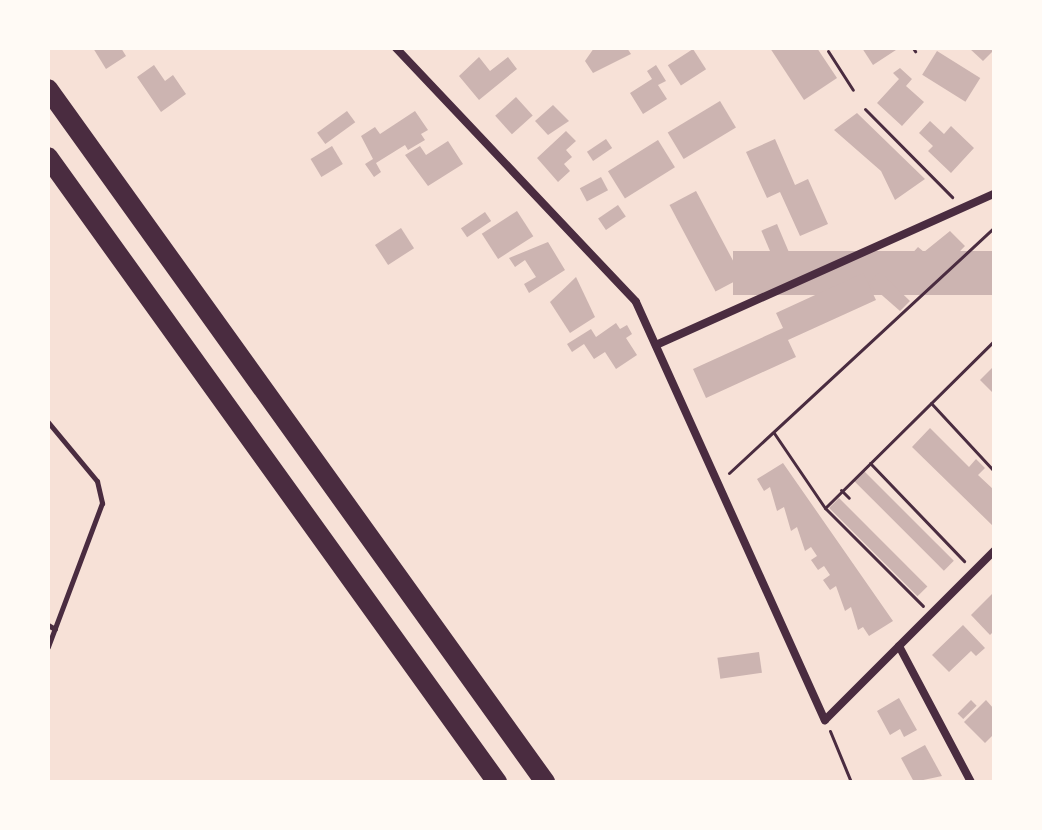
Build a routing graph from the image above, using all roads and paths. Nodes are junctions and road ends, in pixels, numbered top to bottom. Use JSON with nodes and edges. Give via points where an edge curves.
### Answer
{"nodes":[{"id":1,"x":396,"y":48,"type":"edge"},
{"id":2,"x":828,"y":51,"type":"dead end"},
{"id":3,"x":48,"y":89,"type":"edge"},
{"id":4,"x":853,"y":90,"type":"dead end"},
{"id":5,"x":865,"y":109,"type":"dead end"},
{"id":6,"x":48,"y":157,"type":"edge"},
{"id":7,"x":994,"y":194,"type":"edge"},
{"id":8,"x":963,"y":208,"type":"junction"},
{"id":9,"x":994,"y":228,"type":"edge"},
{"id":10,"x":994,"y":341,"type":"edge"},
{"id":11,"x":656,"y":345,"type":"junction"},
{"id":12,"x":931,"y":403,"type":"junction"},
{"id":13,"x":48,"y":422,"type":"edge"},
{"id":14,"x":774,"y":433,"type":"junction"},
{"id":15,"x":870,"y":463,"type":"junction"},
{"id":16,"x":994,"y":471,"type":"edge"},
{"id":17,"x":717,"y":484,"type":"junction"},
{"id":18,"x":841,"y":490,"type":"junction"},
{"id":19,"x":849,"y":498,"type":"dead end"},
{"id":20,"x":825,"y":508,"type":"junction"},
{"id":21,"x":994,"y":551,"type":"edge"},
{"id":22,"x":973,"y":571,"type":"junction"},
{"id":23,"x":931,"y":614,"type":"junction"},
{"id":24,"x":48,"y":625,"type":"edge"},
{"id":25,"x":55,"y":629,"type":"junction"},
{"id":26,"x":899,"y":646,"type":"junction"},
{"id":27,"x":48,"y":647,"type":"edge"},
{"id":28,"x":825,"y":720,"type":"junction"},
{"id":29,"x":497,"y":782,"type":"edge"},
{"id":30,"x":545,"y":782,"type":"edge"},
{"id":31,"x":851,"y":782,"type":"edge"},
{"id":32,"x":971,"y":782,"type":"edge"}],
"edges":[{"from":1,"to":11,"type":"street","via":[[636,302]]},
{"from":2,"to":4,"type":"path"},
{"from":3,"to":30,"type":"highway"},
{"from":5,"to":8,"type":"path"},
{"from":6,"to":29,"type":"highway"},
{"from":7,"to":8,"type":"street"},
{"from":8,"to":11,"type":"street"},
{"from":9,"to":14,"type":"path"},
{"from":10,"to":12,"type":"path"},
{"from":11,"to":17,"type":"street"},
{"from":12,"to":15,"type":"path"},
{"from":12,"to":16,"type":"path"},
{"from":13,"to":25,"type":"lane","via":[[97,481],[102,503],[95,534]]},
{"from":14,"to":17,"type":"path"},
{"from":14,"to":20,"type":"path"},
{"from":15,"to":18,"type":"path"},
{"from":15,"to":22,"type":"path"},
{"from":17,"to":28,"type":"street"},
{"from":18,"to":19,"type":"path"},
{"from":18,"to":20,"type":"path"},
{"from":20,"to":23,"type":"path"},
{"from":21,"to":22,"type":"street"},
{"from":22,"to":23,"type":"street"},
{"from":23,"to":26,"type":"street"},
{"from":24,"to":25,"type":"lane"},
{"from":25,"to":27,"type":"lane"},
{"from":26,"to":28,"type":"street"},
{"from":26,"to":32,"type":"street"},
{"from":28,"to":31,"type":"path"}]}
